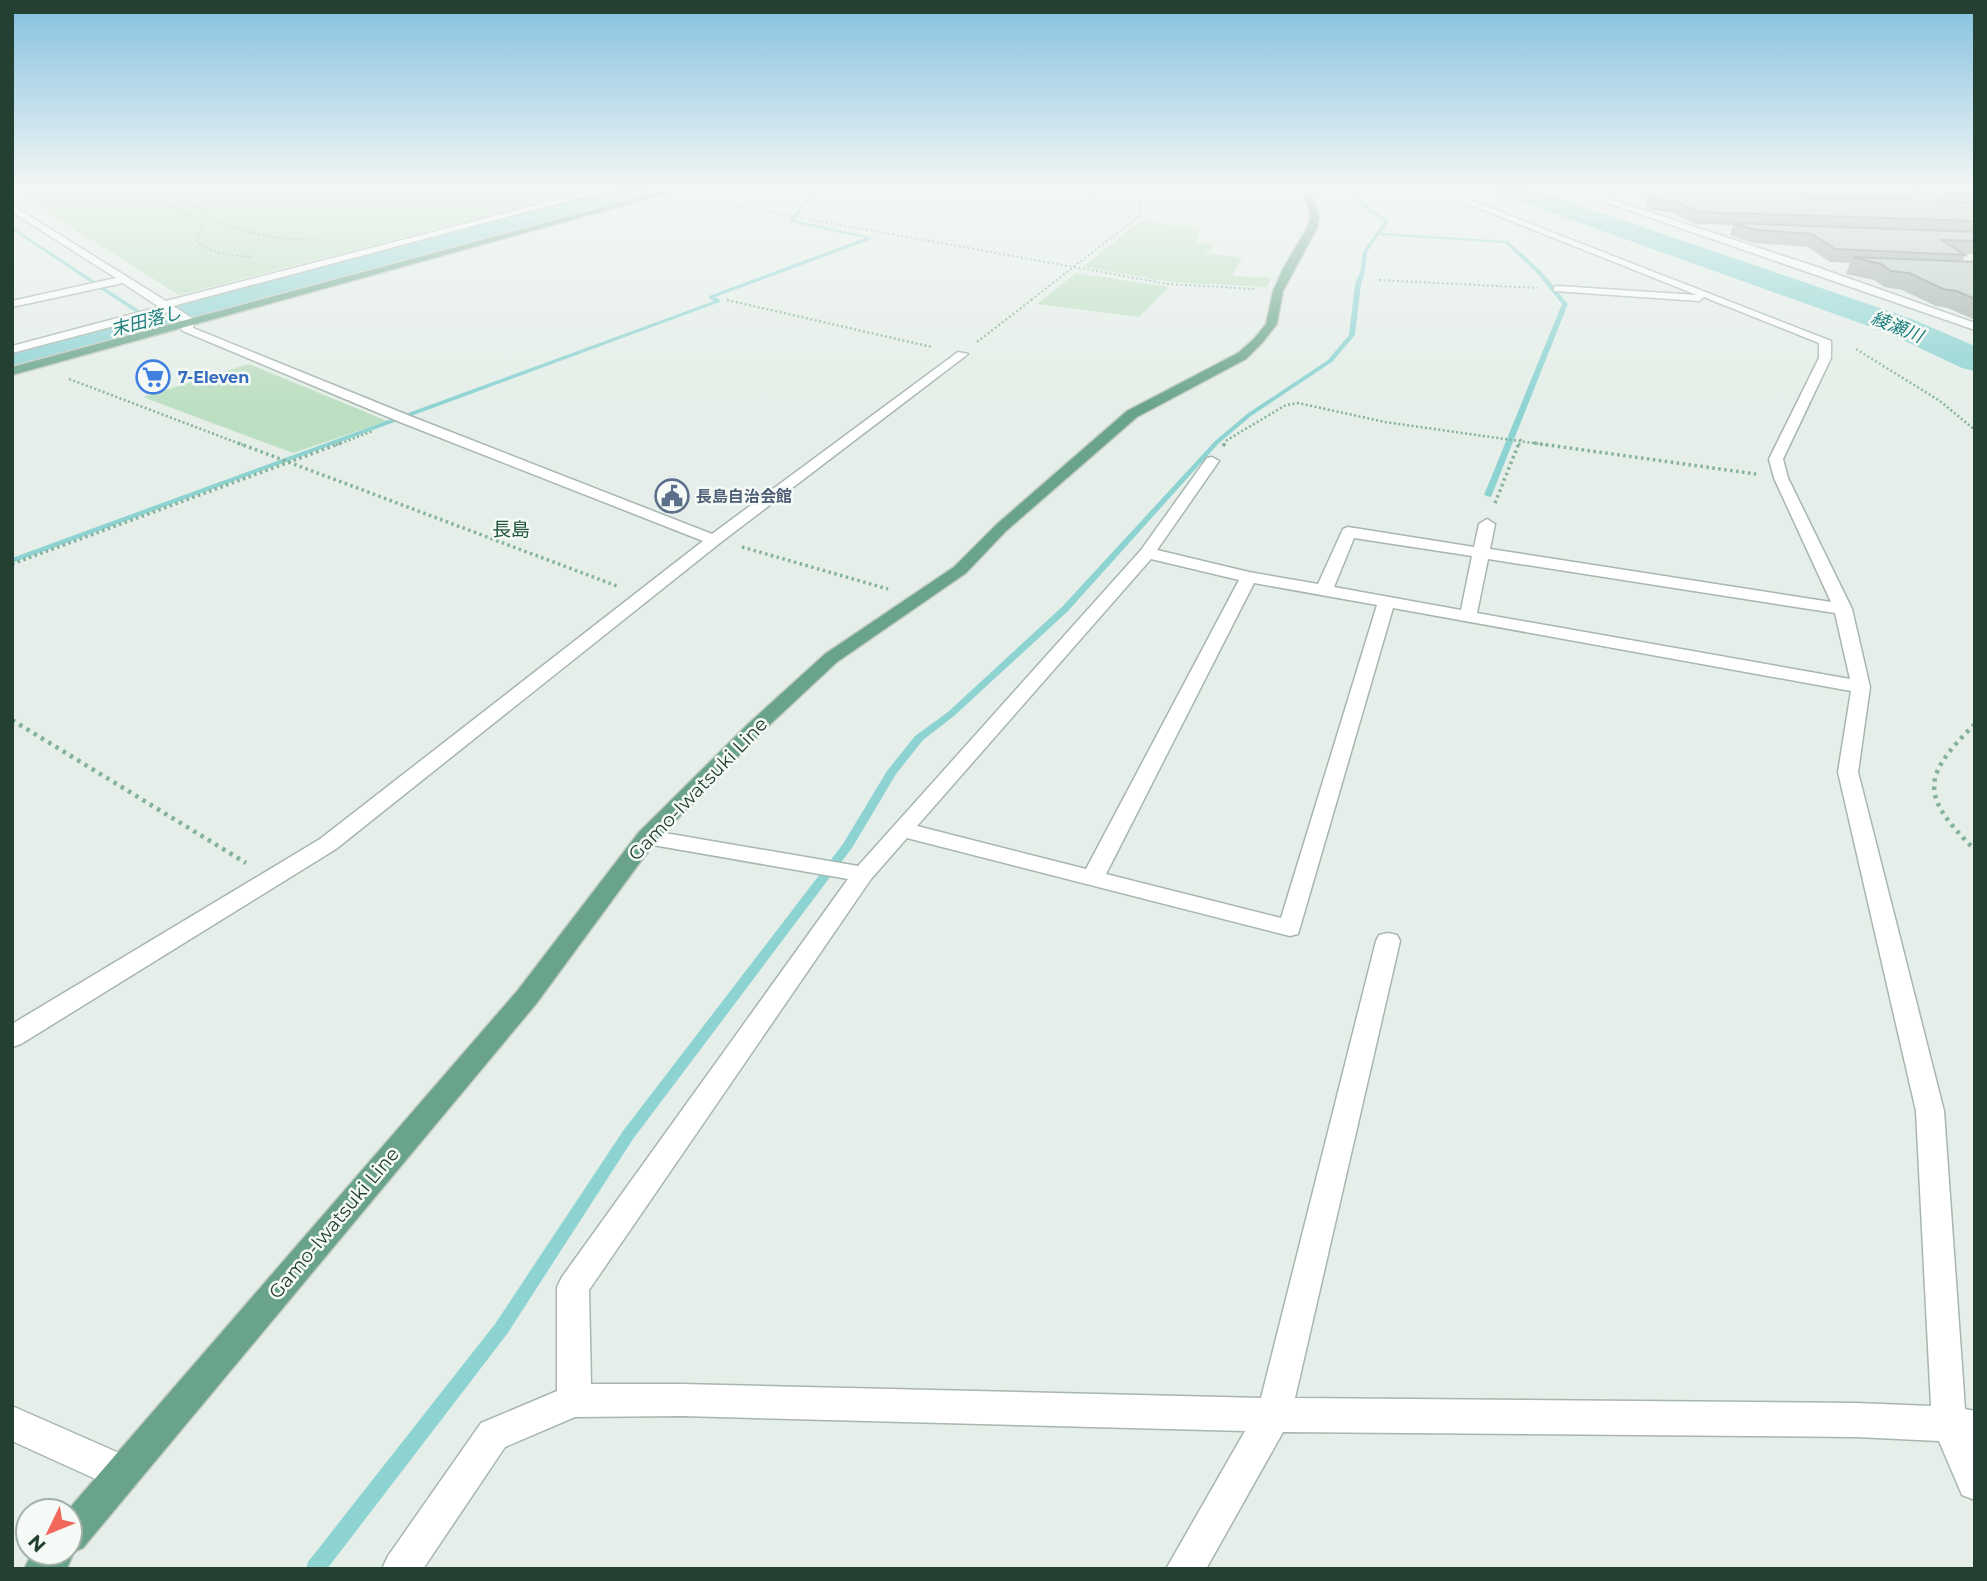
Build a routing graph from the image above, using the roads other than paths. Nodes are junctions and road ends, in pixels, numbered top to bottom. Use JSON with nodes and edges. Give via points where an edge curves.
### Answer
{"nodes":[{"id":1,"x":93,"y":261,"type":"edge"},
{"id":2,"x":339,"y":261,"type":"edge"},
{"id":3,"x":415,"y":261,"type":"edge"},
{"id":4,"x":1292,"y":261,"type":"edge"},
{"id":5,"x":1622,"y":261,"type":"edge"},
{"id":6,"x":1788,"y":261,"type":"edge"},
{"id":7,"x":1807,"y":267,"type":"junction"},
{"id":8,"x":1849,"y":269,"type":"edge"},
{"id":9,"x":122,"y":280,"type":"junction"},
{"id":10,"x":1558,"y":289,"type":"road end"},
{"id":11,"x":1722,"y":299,"type":"junction"},
{"id":12,"x":12,"y":304,"type":"edge"},
{"id":13,"x":166,"y":307,"type":"junction"},
{"id":14,"x":1975,"y":317,"type":"edge"},
{"id":15,"x":1954,"y":318,"type":"junction"},
{"id":16,"x":191,"y":322,"type":"junction"},
{"id":17,"x":1975,"y":327,"type":"edge"},
{"id":18,"x":12,"y":350,"type":"edge"},
{"id":19,"x":962,"y":354,"type":"road end"},
{"id":20,"x":12,"y":371,"type":"edge"},
{"id":21,"x":1212,"y":461,"type":"road end"},
{"id":22,"x":1487,"y":524,"type":"road end"},
{"id":23,"x":714,"y":540,"type":"junction"},
{"id":24,"x":1479,"y":552,"type":"junction"},
{"id":25,"x":1147,"y":553,"type":"junction"},
{"id":26,"x":1249,"y":577,"type":"junction"},
{"id":27,"x":1324,"y":590,"type":"junction"},
{"id":28,"x":1387,"y":601,"type":"junction"},
{"id":29,"x":1843,"y":609,"type":"junction"},
{"id":30,"x":1468,"y":616,"type":"junction"},
{"id":31,"x":1861,"y":687,"type":"junction"},
{"id":32,"x":904,"y":830,"type":"junction"},
{"id":33,"x":647,"y":837,"type":"junction"},
{"id":34,"x":863,"y":874,"type":"junction"},
{"id":35,"x":1093,"y":876,"type":"junction"},
{"id":36,"x":1388,"y":941,"type":"dead end"},
{"id":37,"x":12,"y":1037,"type":"edge"},
{"id":38,"x":574,"y":1401,"type":"junction"},
{"id":39,"x":1274,"y":1415,"type":"junction"},
{"id":40,"x":12,"y":1423,"type":"edge"},
{"id":41,"x":1962,"y":1426,"type":"edge"},
{"id":42,"x":122,"y":1473,"type":"junction"},
{"id":43,"x":1975,"y":1482,"type":"edge"},
{"id":44,"x":84,"y":1518,"type":"edge"},
{"id":45,"x":401,"y":1569,"type":"edge"},
{"id":46,"x":1185,"y":1569,"type":"edge"}],
"edges":[{"from":1,"to":9,"type":"street"},
{"from":2,"to":13,"type":"street"},
{"from":3,"to":16,"type":"main road"},
{"from":4,"to":33,"type":"main road","name":"Gamo-Iwatsuki Line","via":[[1278,291],[1271,324],[1242,356],[1132,414],[1001,528],[960,570],[831,658]]},
{"from":5,"to":11,"type":"street"},
{"from":6,"to":7,"type":"street"},
{"from":7,"to":8,"type":"street"},
{"from":7,"to":15,"type":"street"},
{"from":9,"to":12,"type":"street"},
{"from":9,"to":13,"type":"street"},
{"from":10,"to":11,"type":"street"},
{"from":11,"to":29,"type":"street","via":[[1825,341],[1825,358],[1776,459]]},
{"from":13,"to":16,"type":"street"},
{"from":13,"to":18,"type":"street"},
{"from":14,"to":15,"type":"street"},
{"from":15,"to":17,"type":"street"},
{"from":16,"to":20,"type":"main road"},
{"from":16,"to":23,"type":"street","via":[[187,329]]},
{"from":19,"to":23,"type":"street"},
{"from":21,"to":25,"type":"street"},
{"from":22,"to":24,"type":"street"},
{"from":23,"to":37,"type":"street","via":[[328,844]]},
{"from":24,"to":27,"type":"street","via":[[1348,532]]},
{"from":24,"to":29,"type":"street"},
{"from":24,"to":30,"type":"street"},
{"from":25,"to":26,"type":"street"},
{"from":25,"to":32,"type":"street"},
{"from":26,"to":27,"type":"street"},
{"from":26,"to":35,"type":"street"},
{"from":27,"to":28,"type":"street"},
{"from":28,"to":30,"type":"street"},
{"from":28,"to":35,"type":"street","via":[[1290,928]]},
{"from":29,"to":31,"type":"street"},
{"from":30,"to":31,"type":"street"},
{"from":31,"to":41,"type":"street","via":[[1848,772],[1930,1111]]},
{"from":32,"to":34,"type":"street"},
{"from":32,"to":35,"type":"street"},
{"from":33,"to":34,"type":"street"},
{"from":33,"to":42,"type":"main road","name":"Gamo-Iwatsuki Line","via":[[527,997]]},
{"from":34,"to":38,"type":"street","via":[[573,1287]]},
{"from":36,"to":39,"type":"street"},
{"from":38,"to":39,"type":"street"},
{"from":38,"to":45,"type":"street","via":[[493,1435]]},
{"from":39,"to":41,"type":"street","via":[[1856,1420]]},
{"from":39,"to":46,"type":"street"},
{"from":40,"to":42,"type":"street"},
{"from":41,"to":43,"type":"street"},
{"from":42,"to":44,"type":"main road","name":"Gamo-Iwatsuki Line"}]}
